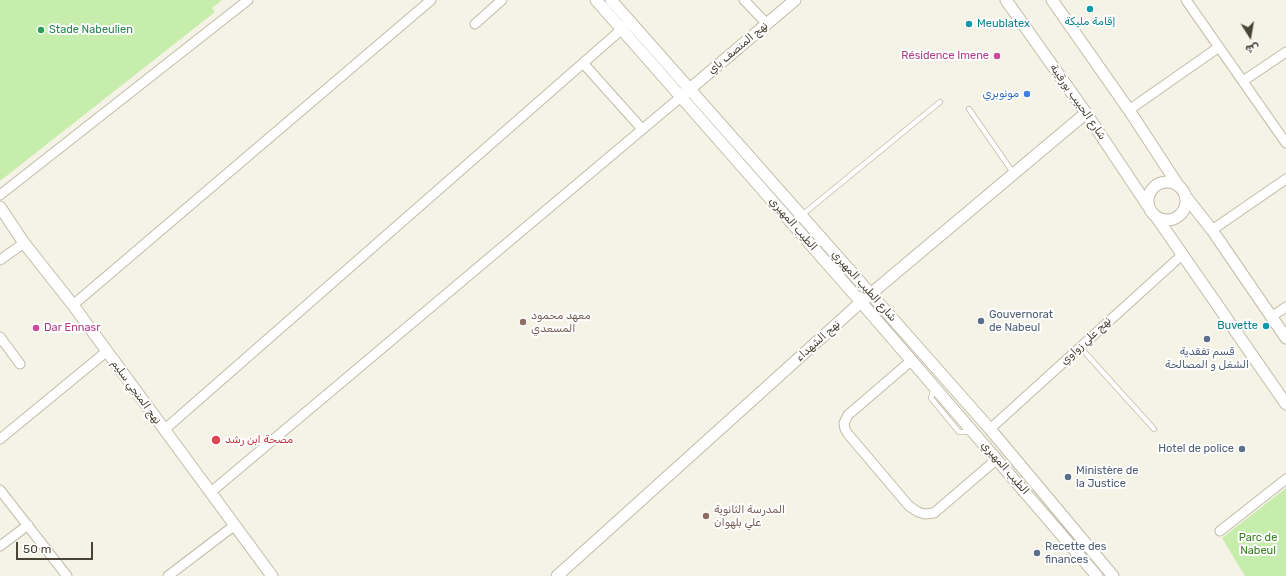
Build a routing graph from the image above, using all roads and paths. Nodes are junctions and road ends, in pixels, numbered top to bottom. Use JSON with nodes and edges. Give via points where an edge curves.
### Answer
{"nodes":[{"id":1,"x":248,"y":0,"type":"edge"},
{"id":2,"x":431,"y":0,"type":"edge"},
{"id":3,"x":502,"y":0,"type":"edge"},
{"id":4,"x":596,"y":0,"type":"edge"},
{"id":5,"x":611,"y":0,"type":"edge"},
{"id":6,"x":744,"y":0,"type":"edge"},
{"id":7,"x":795,"y":0,"type":"edge"},
{"id":8,"x":1006,"y":0,"type":"edge"},
{"id":9,"x":1052,"y":0,"type":"edge"},
{"id":10,"x":1187,"y":0,"type":"edge"},
{"id":11,"x":476,"y":24,"type":"dead end"},
{"id":12,"x":767,"y":24,"type":"junction"},
{"id":13,"x":626,"y":26,"type":"junction"},
{"id":14,"x":1219,"y":47,"type":"junction"},
{"id":15,"x":1286,"y":52,"type":"edge"},
{"id":16,"x":583,"y":63,"type":"junction"},
{"id":17,"x":1243,"y":81,"type":"junction"},
{"id":18,"x":686,"y":93,"type":"junction"},
{"id":19,"x":940,"y":102,"type":"dead end"},
{"id":20,"x":969,"y":109,"type":"dead end"},
{"id":21,"x":1129,"y":110,"type":"junction"},
{"id":22,"x":1086,"y":113,"type":"junction"},
{"id":23,"x":642,"y":129,"type":"junction"},
{"id":24,"x":1286,"y":143,"type":"edge"},
{"id":25,"x":1014,"y":174,"type":"junction"},
{"id":26,"x":1286,"y":179,"type":"edge"},
{"id":27,"x":1178,"y":185,"type":"junction"},
{"id":28,"x":0,"y":195,"type":"edge"},
{"id":29,"x":1186,"y":197,"type":"junction"},
{"id":30,"x":1148,"y":206,"type":"junction"},
{"id":31,"x":0,"y":207,"type":"edge"},
{"id":32,"x":801,"y":215,"type":"junction"},
{"id":33,"x":1157,"y":218,"type":"junction"},
{"id":34,"x":1212,"y":230,"type":"junction"},
{"id":35,"x":24,"y":243,"type":"junction"},
{"id":36,"x":1182,"y":255,"type":"junction"},
{"id":37,"x":0,"y":260,"type":"edge"},
{"id":38,"x":871,"y":294,"type":"junction"},
{"id":39,"x":861,"y":302,"type":"junction"},
{"id":40,"x":73,"y":305,"type":"junction"},
{"id":41,"x":1286,"y":307,"type":"edge"},
{"id":42,"x":1271,"y":317,"type":"junction"},
{"id":43,"x":1286,"y":338,"type":"edge"},
{"id":44,"x":1,"y":341,"type":"edge"},
{"id":45,"x":1080,"y":347,"type":"junction"},
{"id":46,"x":106,"y":352,"type":"junction"},
{"id":47,"x":912,"y":360,"type":"junction"},
{"id":48,"x":20,"y":364,"type":"dead end"},
{"id":49,"x":1286,"y":404,"type":"edge"},
{"id":50,"x":990,"y":429,"type":"junction"},
{"id":51,"x":1154,"y":429,"type":"dead end"},
{"id":52,"x":164,"y":430,"type":"junction"},
{"id":53,"x":0,"y":439,"type":"edge"},
{"id":54,"x":997,"y":459,"type":"junction"},
{"id":55,"x":1286,"y":479,"type":"edge"},
{"id":56,"x":0,"y":490,"type":"edge"},
{"id":57,"x":211,"y":492,"type":"junction"},
{"id":58,"x":235,"y":525,"type":"junction"},
{"id":59,"x":28,"y":526,"type":"junction"},
{"id":60,"x":1220,"y":531,"type":"dead end"},
{"id":61,"x":0,"y":546,"type":"edge"},
{"id":62,"x":63,"y":574,"type":"edge"},
{"id":63,"x":168,"y":576,"type":"edge"},
{"id":64,"x":272,"y":576,"type":"edge"},
{"id":65,"x":557,"y":576,"type":"edge"},
{"id":66,"x":1097,"y":576,"type":"edge"},
{"id":67,"x":1113,"y":576,"type":"edge"}],
"edges":[{"from":1,"to":28,"type":"street"},
{"from":2,"to":40,"type":"street"},
{"from":3,"to":11,"type":"street"},
{"from":4,"to":13,"type":"street"},
{"from":5,"to":13,"type":"street","name":"شارع الطيب المهيري"},
{"from":6,"to":12,"type":"street"},
{"from":7,"to":12,"type":"street","name":"نهج المنصف باي"},
{"from":8,"to":22,"type":"street","name":"شارع الحبيب بورقيبة"},
{"from":9,"to":21,"type":"street"},
{"from":10,"to":14,"type":"street"},
{"from":12,"to":18,"type":"street","name":"نهج المنصف باي"},
{"from":13,"to":16,"type":"street"},
{"from":13,"to":18,"type":"street","name":"شارع الطيب المهيري"},
{"from":14,"to":17,"type":"street"},
{"from":14,"to":21,"type":"street"},
{"from":15,"to":17,"type":"street"},
{"from":16,"to":23,"type":"street"},
{"from":16,"to":52,"type":"street"},
{"from":17,"to":24,"type":"street"},
{"from":18,"to":23,"type":"street"},
{"from":18,"to":32,"type":"street","name":"شارع الطيب المهيري"},
{"from":18,"to":39,"type":"street","name":"الطيب المهيري"},
{"from":19,"to":32,"type":"lane"},
{"from":20,"to":25,"type":"lane"},
{"from":21,"to":27,"type":"street"},
{"from":22,"to":25,"type":"street","name":"نهج الشهداء"},
{"from":22,"to":30,"type":"street","name":"شارع الحبيب بورقيبة"},
{"from":23,"to":57,"type":"street"},
{"from":25,"to":38,"type":"street","name":"نهج الشهداء"},
{"from":26,"to":34,"type":"street"},
{"from":27,"to":29,"type":"street"},
{"from":27,"to":30,"type":"street","via":[[1163,182],[1156,186],[1148,198]]},
{"from":29,"to":33,"type":"street","via":[[1184,212],[1178,217],[1172,220]]},
{"from":29,"to":34,"type":"street"},
{"from":30,"to":33,"type":"street"},
{"from":31,"to":35,"type":"street","name":"نهج المنجي سليم"},
{"from":32,"to":38,"type":"street","name":"شارع الطيب المهيري"},
{"from":33,"to":36,"type":"street"},
{"from":34,"to":42,"type":"street"},
{"from":35,"to":37,"type":"street"},
{"from":35,"to":40,"type":"street","name":"نهج المنجي سليم"},
{"from":36,"to":45,"type":"street","name":"نهج علي زواوي"},
{"from":36,"to":49,"type":"street"},
{"from":38,"to":39,"type":"street","name":"نهج الشهداء"},
{"from":38,"to":50,"type":"street","name":"شارع الطيب المهيري"},
{"from":39,"to":47,"type":"street","name":"الطيب المهيري"},
{"from":39,"to":65,"type":"street","name":"نهج الشهداء"},
{"from":40,"to":46,"type":"street","name":"نهج المنجي سليم"},
{"from":41,"to":42,"type":"street"},
{"from":42,"to":43,"type":"street"},
{"from":44,"to":48,"type":"street"},
{"from":45,"to":50,"type":"street","name":"نهج علي زواوي"},
{"from":45,"to":51,"type":"lane"},
{"from":46,"to":52,"type":"street","name":"نهج المنجي سليم"},
{"from":46,"to":53,"type":"street"},
{"from":47,"to":54,"type":"street","name":"الطيب المهيري"},
{"from":47,"to":54,"type":"street","via":[[848,415],[844,423],[848,434],[909,506],[925,514],[934,513]]},
{"from":50,"to":67,"type":"street","name":"شارع الطيب المهيري"},
{"from":52,"to":57,"type":"street","name":"نهج المنجي سليم"},
{"from":54,"to":66,"type":"street","name":"الطيب المهيري"},
{"from":55,"to":60,"type":"street"},
{"from":56,"to":59,"type":"street"},
{"from":57,"to":58,"type":"street","name":"نهج المنجي سليم"},
{"from":58,"to":63,"type":"street"},
{"from":58,"to":64,"type":"street","name":"نهج المنجي سليم"},
{"from":59,"to":61,"type":"street"},
{"from":59,"to":62,"type":"street"}]}
